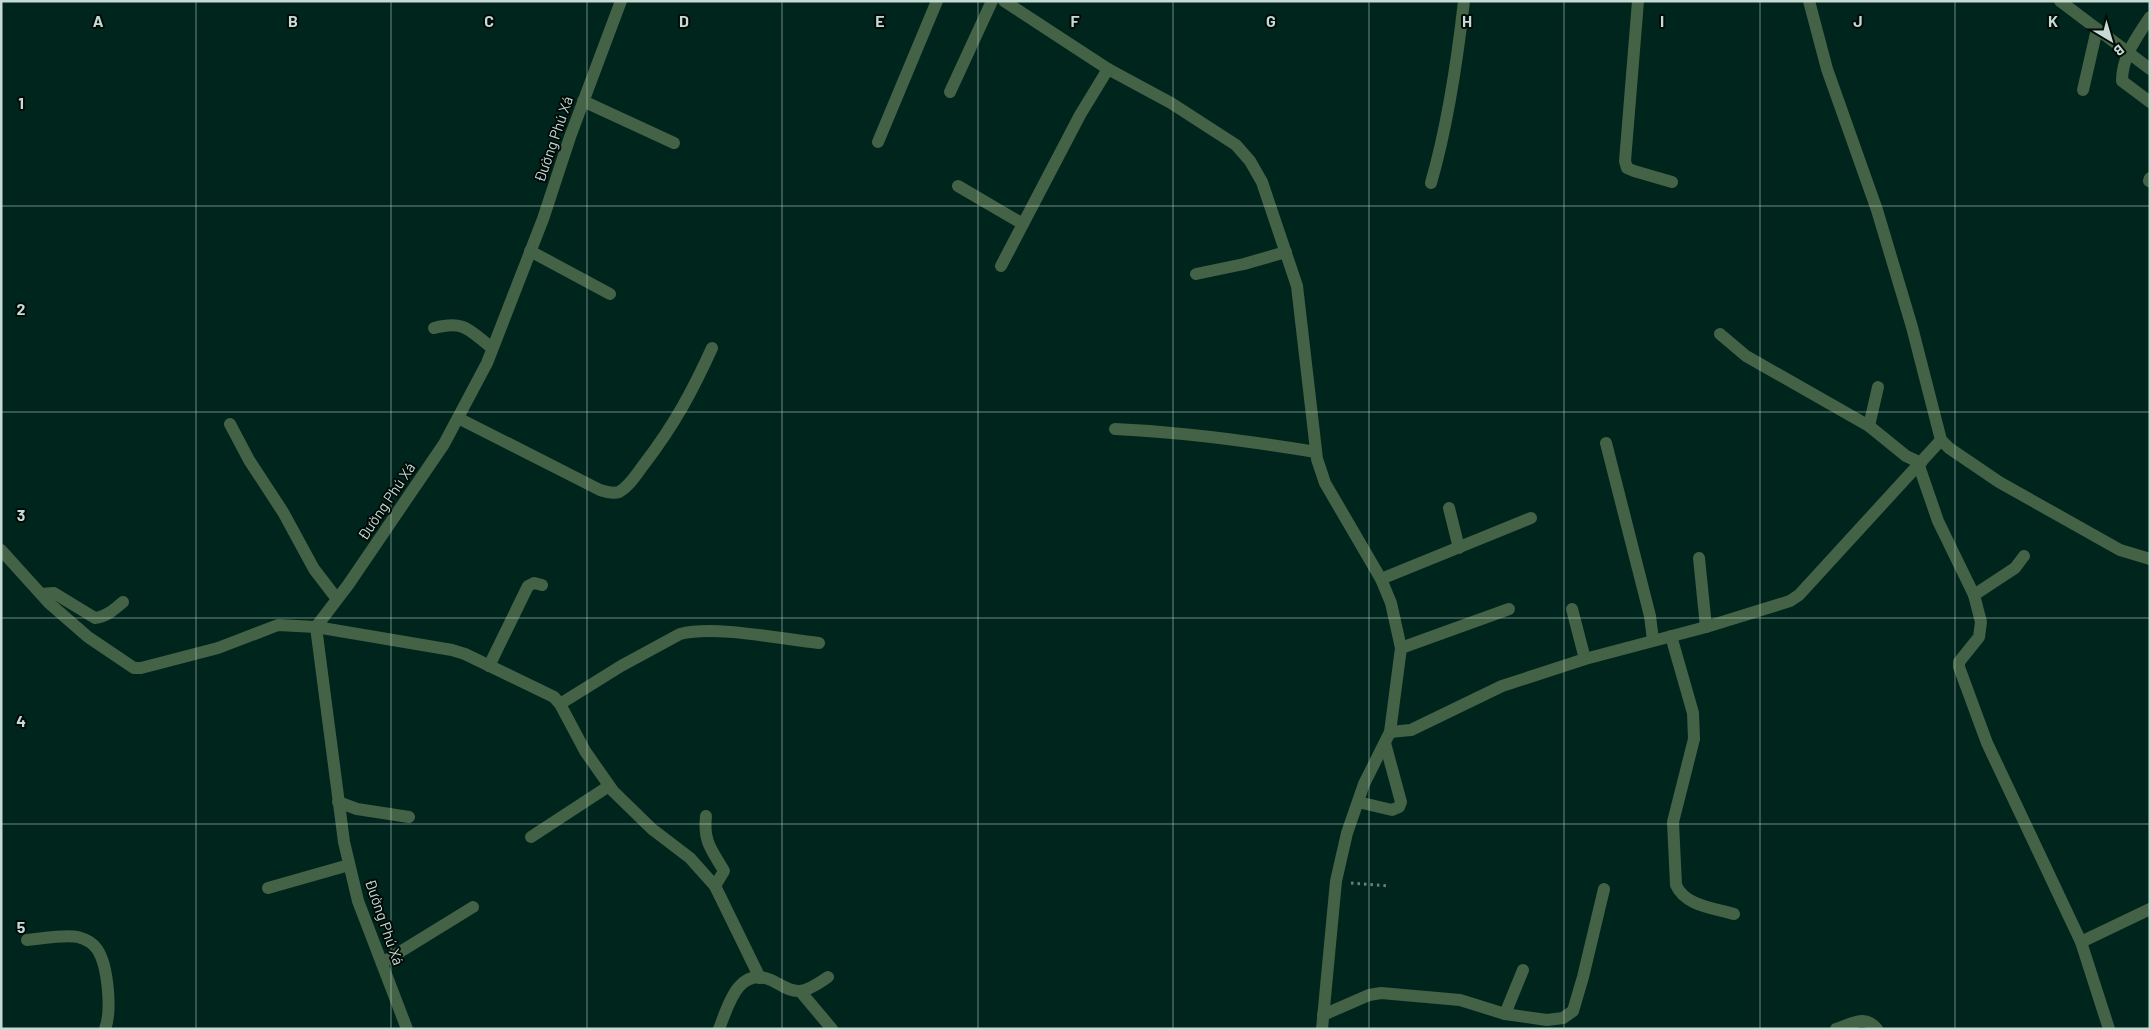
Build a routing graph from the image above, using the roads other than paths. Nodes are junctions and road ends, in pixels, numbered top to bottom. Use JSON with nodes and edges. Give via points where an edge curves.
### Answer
{"nodes":[{"id":1,"x":621,"y":1,"type":"edge"},
{"id":2,"x":937,"y":1,"type":"edge"},
{"id":3,"x":992,"y":1,"type":"edge"},
{"id":4,"x":1004,"y":1,"type":"edge"},
{"id":5,"x":1464,"y":1,"type":"edge"},
{"id":6,"x":1638,"y":1,"type":"edge"},
{"id":7,"x":1809,"y":1,"type":"edge"},
{"id":8,"x":2060,"y":1,"type":"edge"},
{"id":9,"x":2150,"y":17,"type":"edge"},
{"id":10,"x":2096,"y":29,"type":"junction"},
{"id":11,"x":2128,"y":53,"type":"junction"},
{"id":12,"x":1108,"y":69,"type":"junction"},
{"id":13,"x":2150,"y":69,"type":"edge"},
{"id":14,"x":2083,"y":90,"type":"dead end"},
{"id":15,"x":950,"y":92,"type":"dead end"},
{"id":16,"x":583,"y":101,"type":"junction"},
{"id":17,"x":2150,"y":102,"type":"edge"},
{"id":18,"x":878,"y":142,"type":"dead end"},
{"id":19,"x":674,"y":143,"type":"dead end"},
{"id":20,"x":2150,"y":178,"type":"edge"},
{"id":21,"x":2149,"y":181,"type":"edge"},
{"id":22,"x":1672,"y":182,"type":"dead end"},
{"id":23,"x":1431,"y":183,"type":"dead end"},
{"id":24,"x":958,"y":186,"type":"dead end"},
{"id":25,"x":1023,"y":224,"type":"junction"},
{"id":26,"x":530,"y":251,"type":"junction"},
{"id":27,"x":1286,"y":252,"type":"junction"},
{"id":28,"x":1001,"y":266,"type":"dead end"},
{"id":29,"x":1196,"y":274,"type":"dead end"},
{"id":30,"x":610,"y":294,"type":"dead end"},
{"id":31,"x":434,"y":328,"type":"dead end"},
{"id":32,"x":1720,"y":334,"type":"dead end"},
{"id":33,"x":492,"y":348,"type":"junction"},
{"id":34,"x":712,"y":348,"type":"dead end"},
{"id":35,"x":1878,"y":387,"type":"dead end"},
{"id":36,"x":458,"y":418,"type":"junction"},
{"id":37,"x":230,"y":424,"type":"dead end"},
{"id":38,"x":1869,"y":426,"type":"junction"},
{"id":39,"x":1115,"y":429,"type":"dead end"},
{"id":40,"x":1941,"y":440,"type":"junction"},
{"id":41,"x":1606,"y":442,"type":"dead end"},
{"id":42,"x":1316,"y":452,"type":"junction"},
{"id":43,"x":1920,"y":464,"type":"junction"},
{"id":44,"x":1449,"y":508,"type":"dead end"},
{"id":45,"x":1531,"y":518,"type":"dead end"},
{"id":46,"x":1459,"y":548,"type":"junction"},
{"id":47,"x":1,"y":550,"type":"edge"},
{"id":48,"x":2024,"y":556,"type":"dead end"},
{"id":49,"x":1699,"y":558,"type":"dead end"},
{"id":50,"x":2150,"y":559,"type":"edge"},
{"id":51,"x":1381,"y":579,"type":"junction"},
{"id":52,"x":542,"y":585,"type":"dead end"},
{"id":53,"x":41,"y":594,"type":"junction"},
{"id":54,"x":1974,"y":595,"type":"junction"},
{"id":55,"x":337,"y":599,"type":"junction"},
{"id":56,"x":123,"y":602,"type":"dead end"},
{"id":57,"x":1509,"y":609,"type":"dead end"},
{"id":58,"x":1572,"y":610,"type":"dead end"},
{"id":59,"x":316,"y":627,"type":"junction"},
{"id":60,"x":1706,"y":627,"type":"junction"},
{"id":61,"x":1671,"y":636,"type":"junction"},
{"id":62,"x":1654,"y":640,"type":"junction"},
{"id":63,"x":819,"y":643,"type":"dead end"},
{"id":64,"x":1401,"y":648,"type":"junction"},
{"id":65,"x":1584,"y":659,"type":"junction"},
{"id":66,"x":489,"y":666,"type":"junction"},
{"id":67,"x":560,"y":704,"type":"junction"},
{"id":68,"x":1388,"y":737,"type":"junction"},
{"id":69,"x":609,"y":786,"type":"junction"},
{"id":70,"x":338,"y":802,"type":"junction"},
{"id":71,"x":1358,"y":802,"type":"junction"},
{"id":72,"x":706,"y":816,"type":"dead end"},
{"id":73,"x":409,"y":817,"type":"dead end"},
{"id":74,"x":530,"y":837,"type":"dead end"},
{"id":75,"x":349,"y":865,"type":"junction"},
{"id":76,"x":715,"y":886,"type":"junction"},
{"id":77,"x":268,"y":888,"type":"dead end"},
{"id":78,"x":1604,"y":889,"type":"dead end"},
{"id":79,"x":473,"y":907,"type":"dead end"},
{"id":80,"x":2150,"y":909,"type":"edge"},
{"id":81,"x":1734,"y":914,"type":"dead end"},
{"id":82,"x":27,"y":940,"type":"dead end"},
{"id":83,"x":2081,"y":942,"type":"junction"},
{"id":84,"x":382,"y":963,"type":"junction"},
{"id":85,"x":1523,"y":970,"type":"dead end"},
{"id":86,"x":828,"y":977,"type":"dead end"},
{"id":87,"x":760,"y":978,"type":"junction"},
{"id":88,"x":800,"y":991,"type":"junction"},
{"id":89,"x":1505,"y":1014,"type":"junction"},
{"id":90,"x":1323,"y":1015,"type":"junction"},
{"id":91,"x":105,"y":1029,"type":"edge"},
{"id":92,"x":407,"y":1029,"type":"edge"},
{"id":93,"x":720,"y":1029,"type":"edge"},
{"id":94,"x":832,"y":1029,"type":"edge"},
{"id":95,"x":1322,"y":1029,"type":"edge"},
{"id":96,"x":1836,"y":1029,"type":"edge"},
{"id":97,"x":1877,"y":1029,"type":"edge"},
{"id":98,"x":2109,"y":1029,"type":"edge"}],
"edges":[{"from":1,"to":16,"type":"street","name":"Đường Phú Xá"},
{"from":2,"to":18,"type":"street"},
{"from":3,"to":15,"type":"street"},
{"from":4,"to":12,"type":"street"},
{"from":5,"to":23,"type":"street","via":[[1457,61],[1441,149]]},
{"from":6,"to":22,"type":"street","via":[[1625,161],[1627,168]]},
{"from":7,"to":40,"type":"street","via":[[1828,70],[1877,210]]},
{"from":8,"to":10,"type":"street"},
{"from":9,"to":11,"type":"street"},
{"from":10,"to":11,"type":"street"},
{"from":10,"to":14,"type":"street"},
{"from":11,"to":13,"type":"street"},
{"from":11,"to":17,"type":"street","via":[[2122,80]]},
{"from":12,"to":25,"type":"street"},
{"from":12,"to":27,"type":"street","via":[[1171,103],[1236,145],[1262,182]]},
{"from":16,"to":19,"type":"street"},
{"from":16,"to":26,"type":"street","name":"Đường Phú Xá"},
{"from":20,"to":21,"type":"street"},
{"from":24,"to":25,"type":"street"},
{"from":25,"to":28,"type":"street"},
{"from":26,"to":30,"type":"street"},
{"from":26,"to":33,"type":"street","name":"Đường Phú Xá"},
{"from":27,"to":29,"type":"street"},
{"from":27,"to":42,"type":"street","via":[[1297,286]]},
{"from":31,"to":33,"type":"street","via":[[450,324],[464,326]]},
{"from":32,"to":38,"type":"street","via":[[1746,356]]},
{"from":33,"to":36,"type":"street","name":"Đường Phú Xá"},
{"from":34,"to":36,"type":"street","via":[[692,393],[669,432],[630,482],[618,492],[600,490]]},
{"from":35,"to":38,"type":"street"},
{"from":36,"to":55,"type":"street","name":"Đường Phú Xá","via":[[439,452]]},
{"from":37,"to":55,"type":"street","via":[[314,569]]},
{"from":38,"to":43,"type":"street"},
{"from":39,"to":42,"type":"street","via":[[1172,432]]},
{"from":40,"to":43,"type":"street"},
{"from":40,"to":50,"type":"street","via":[[1999,482],[2120,550]]},
{"from":41,"to":62,"type":"street"},
{"from":42,"to":51,"type":"street","via":[[1325,483]]},
{"from":43,"to":54,"type":"street","via":[[1938,521]]},
{"from":43,"to":60,"type":"street","via":[[1799,595],[1790,601]]},
{"from":44,"to":46,"type":"street"},
{"from":45,"to":46,"type":"street"},
{"from":46,"to":51,"type":"street"},
{"from":47,"to":53,"type":"street"},
{"from":48,"to":54,"type":"street","via":[[2014,568]]},
{"from":49,"to":60,"type":"street"},
{"from":51,"to":64,"type":"street","via":[[1391,602]]},
{"from":52,"to":66,"type":"street","via":[[534,583],[528,586]]},
{"from":53,"to":56,"type":"street","via":[[54,593],[94,618],[113,611]]},
{"from":53,"to":59,"type":"street","via":[[88,637],[134,668],[218,648],[278,625]]},
{"from":54,"to":83,"type":"street","via":[[1981,622],[1979,637],[1959,662],[1959,667],[1987,743]]},
{"from":55,"to":59,"type":"street","name":"Đường Phú Xá"},
{"from":57,"to":64,"type":"street"},
{"from":58,"to":65,"type":"street"},
{"from":59,"to":66,"type":"street","via":[[452,650]]},
{"from":59,"to":70,"type":"street","name":"Đường Phú Xá"},
{"from":60,"to":61,"type":"street"},
{"from":61,"to":62,"type":"street"},
{"from":61,"to":81,"type":"street","via":[[1693,713],[1694,739],[1673,822],[1676,885],[1689,901]]},
{"from":62,"to":65,"type":"street"},
{"from":63,"to":67,"type":"street","via":[[691,631],[620,666]]},
{"from":64,"to":68,"type":"street"},
{"from":65,"to":68,"type":"street","via":[[1502,686],[1411,730]]},
{"from":66,"to":67,"type":"street","via":[[554,697]]},
{"from":67,"to":69,"type":"street","via":[[585,751]]},
{"from":68,"to":71,"type":"street"},
{"from":68,"to":71,"type":"street","via":[[1401,802],[1399,808],[1392,810]]},
{"from":69,"to":74,"type":"street"},
{"from":69,"to":76,"type":"street","via":[[652,829],[690,858]]},
{"from":70,"to":73,"type":"street","via":[[357,809]]},
{"from":70,"to":75,"type":"street","name":"Đường Phú Xá"},
{"from":71,"to":90,"type":"street","via":[[1336,882]]},
{"from":72,"to":76,"type":"street","via":[[707,843],[724,871]]},
{"from":75,"to":77,"type":"street"},
{"from":75,"to":84,"type":"street","name":"Đường Phú Xá","via":[[358,901]]},
{"from":76,"to":87,"type":"street"},
{"from":78,"to":89,"type":"street","via":[[1573,1011],[1563,1018],[1547,1020]]},
{"from":79,"to":84,"type":"street"},
{"from":80,"to":83,"type":"street"},
{"from":82,"to":91,"type":"street","via":[[76,936],[98,950],[109,1000]]},
{"from":83,"to":98,"type":"street"},
{"from":84,"to":92,"type":"street","name":"Đường Phú Xá"},
{"from":85,"to":89,"type":"street"},
{"from":86,"to":88,"type":"street"},
{"from":87,"to":88,"type":"street"},
{"from":87,"to":93,"type":"street","via":[[744,982],[735,990]]},
{"from":88,"to":94,"type":"street"},
{"from":89,"to":90,"type":"street","via":[[1460,1000],[1381,993]]},
{"from":90,"to":95,"type":"street"},
{"from":96,"to":97,"type":"street","via":[[1864,1020]]}]}
